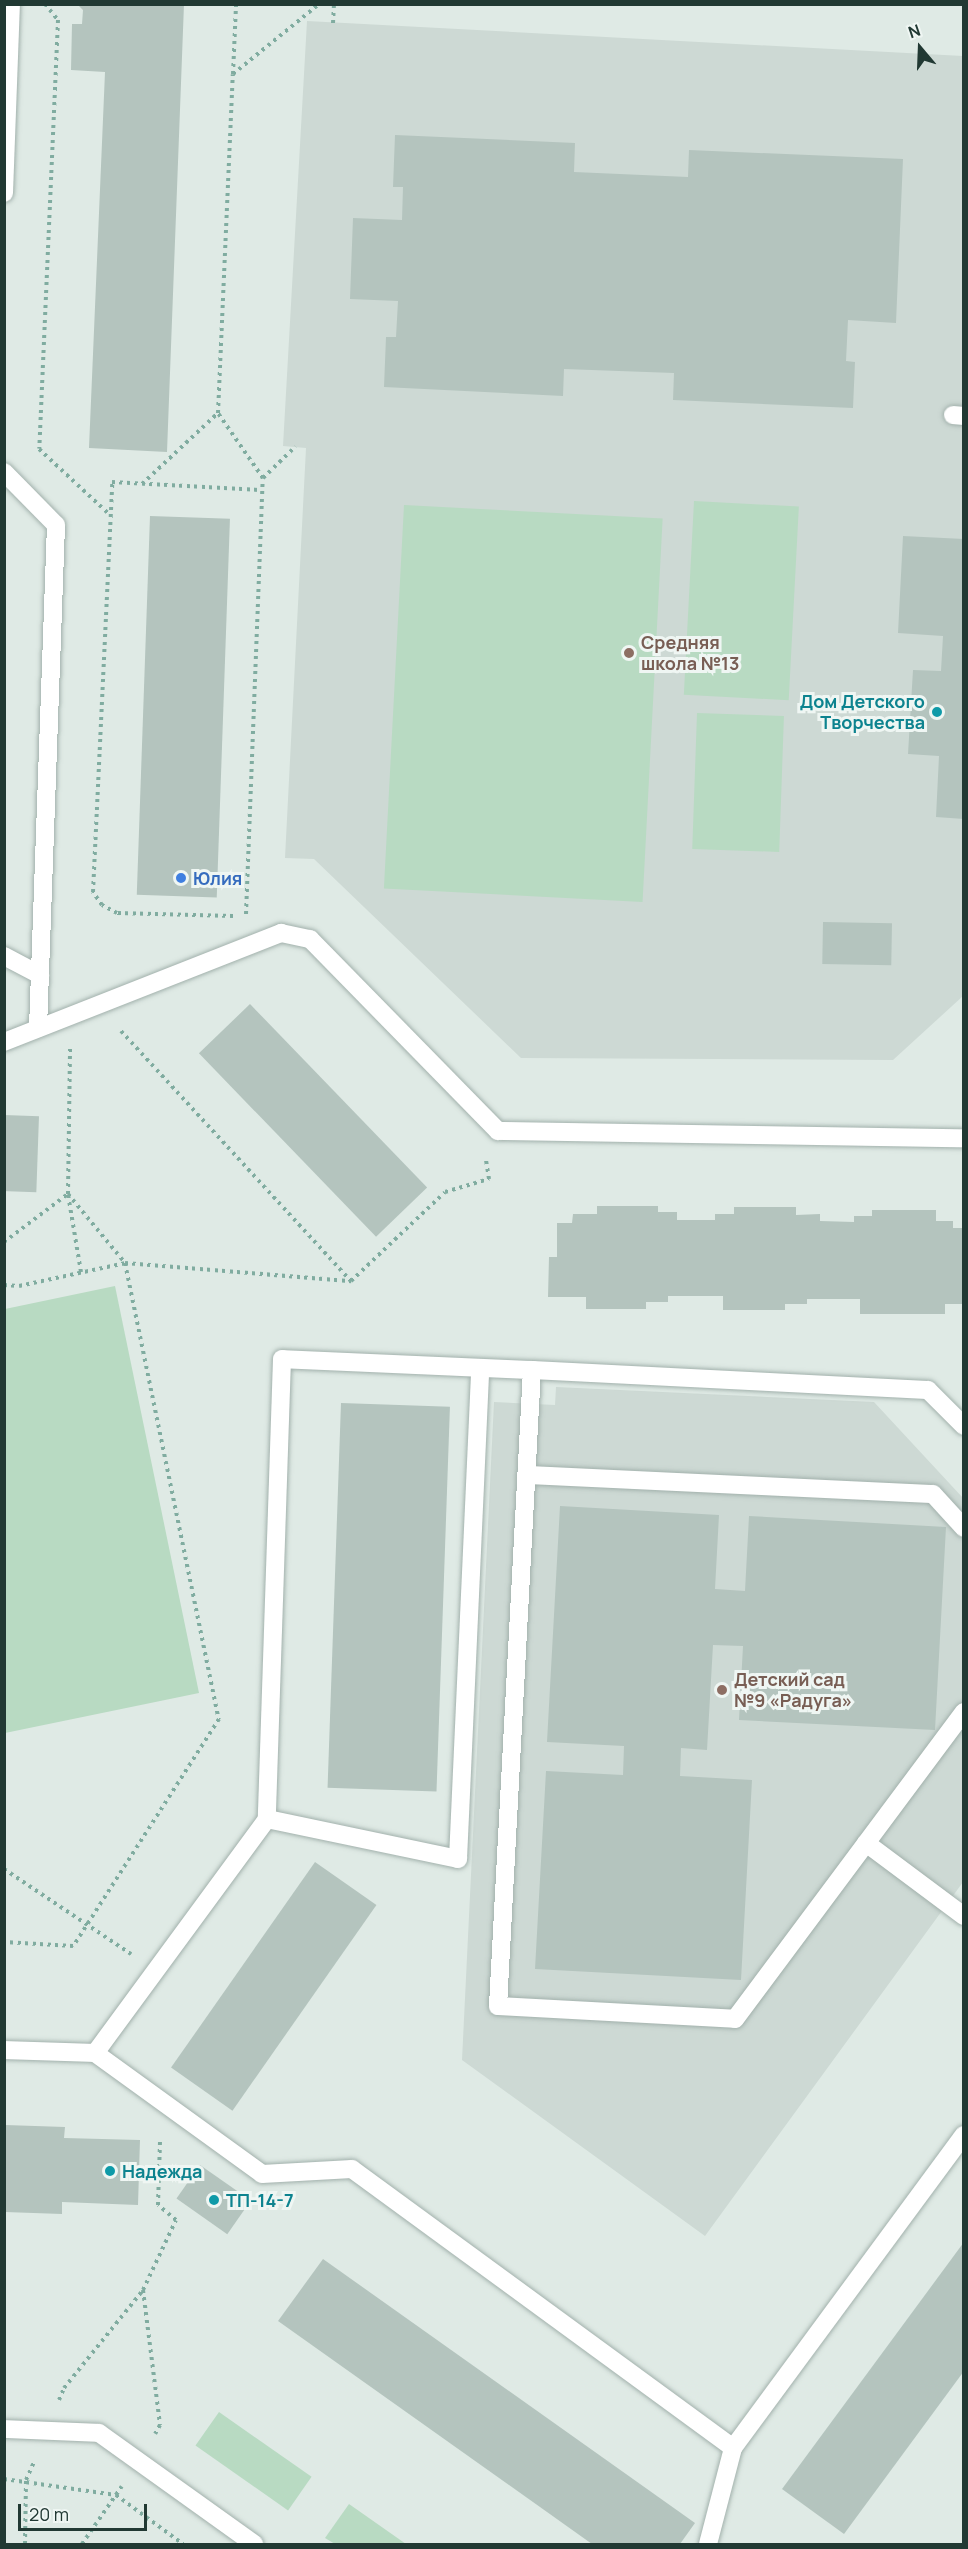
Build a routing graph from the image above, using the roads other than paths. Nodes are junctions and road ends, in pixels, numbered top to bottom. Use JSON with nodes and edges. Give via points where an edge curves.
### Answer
{"nodes":[{"id":1,"x":12,"y":5,"type":"edge"},
{"id":2,"x":4,"y":192,"type":"edge"},
{"id":3,"x":4,"y":471,"type":"edge"},
{"id":4,"x":4,"y":956,"type":"edge"},
{"id":5,"x":40,"y":975,"type":"junction"},
{"id":6,"x":38,"y":1028,"type":"junction"},
{"id":7,"x":4,"y":1042,"type":"edge"},
{"id":8,"x":963,"y":1138,"type":"edge"},
{"id":9,"x":480,"y":1368,"type":"junction"},
{"id":10,"x":532,"y":1370,"type":"junction"},
{"id":11,"x":963,"y":1425,"type":"edge"},
{"id":12,"x":527,"y":1475,"type":"junction"},
{"id":13,"x":963,"y":1528,"type":"edge"},
{"id":14,"x":963,"y":1712,"type":"edge"},
{"id":15,"x":267,"y":1819,"type":"junction"},
{"id":16,"x":866,"y":1843,"type":"junction"},
{"id":17,"x":963,"y":1916,"type":"edge"},
{"id":18,"x":4,"y":2050,"type":"edge"},
{"id":19,"x":95,"y":2053,"type":"junction"},
{"id":20,"x":963,"y":2135,"type":"edge"},
{"id":21,"x":4,"y":2429,"type":"edge"},
{"id":22,"x":733,"y":2448,"type":"junction"},
{"id":23,"x":254,"y":2544,"type":"edge"},
{"id":24,"x":708,"y":2544,"type":"edge"}],
"edges":[{"from":1,"to":2,"type":"lane"},
{"from":3,"to":5,"type":"lane","via":[[56,525]]},
{"from":4,"to":5,"type":"lane"},
{"from":5,"to":6,"type":"lane"},
{"from":6,"to":7,"type":"lane"},
{"from":6,"to":8,"type":"lane","via":[[281,933],[310,939],[498,1131]]},
{"from":9,"to":10,"type":"lane"},
{"from":9,"to":15,"type":"lane","via":[[282,1359]]},
{"from":9,"to":15,"type":"lane","via":[[458,1859]]},
{"from":10,"to":11,"type":"lane","via":[[928,1390]]},
{"from":10,"to":12,"type":"lane"},
{"from":12,"to":13,"type":"lane","via":[[933,1494]]},
{"from":12,"to":16,"type":"lane","via":[[498,2006],[735,2019]]},
{"from":14,"to":16,"type":"lane"},
{"from":15,"to":19,"type":"lane"},
{"from":16,"to":17,"type":"lane"},
{"from":18,"to":19,"type":"lane"},
{"from":19,"to":22,"type":"lane","via":[[262,2174],[352,2169]]},
{"from":20,"to":22,"type":"lane"},
{"from":21,"to":23,"type":"lane","via":[[99,2433]]},
{"from":22,"to":24,"type":"lane"}]}
